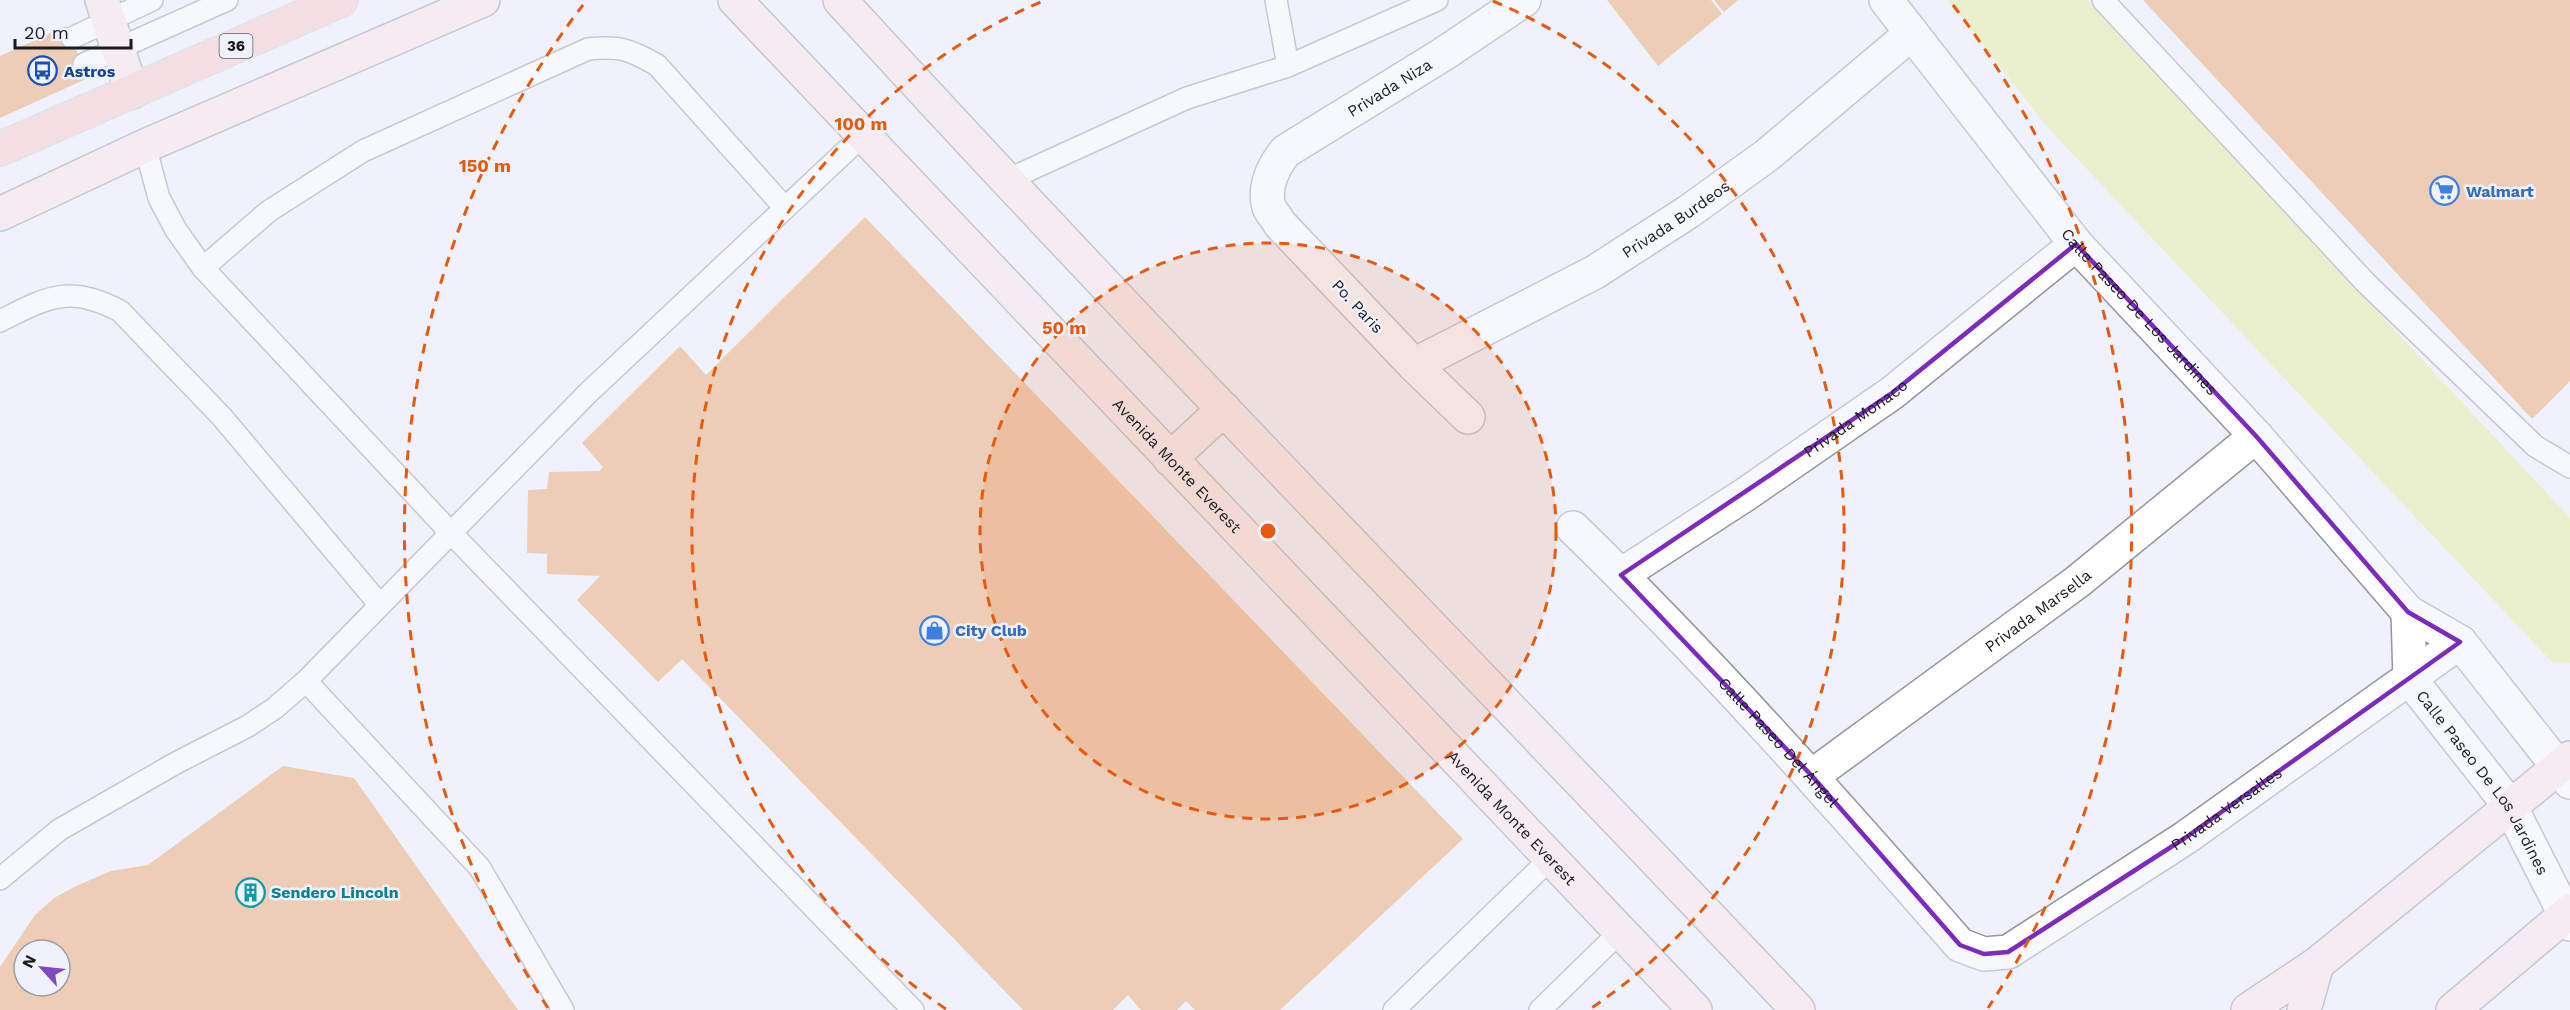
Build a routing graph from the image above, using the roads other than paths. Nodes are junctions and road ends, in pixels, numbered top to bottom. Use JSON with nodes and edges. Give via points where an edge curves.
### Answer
{"nodes":[{"id":1,"x":152,"y":0,"type":"edge"},
{"id":2,"x":228,"y":0,"type":"edge"},
{"id":3,"x":341,"y":0,"type":"edge"},
{"id":4,"x":483,"y":0,"type":"edge"},
{"id":5,"x":735,"y":0,"type":"edge"},
{"id":6,"x":840,"y":0,"type":"edge"},
{"id":7,"x":1276,"y":0,"type":"edge"},
{"id":8,"x":1437,"y":0,"type":"edge"},
{"id":9,"x":1524,"y":0,"type":"edge"},
{"id":10,"x":1886,"y":0,"type":"edge"},
{"id":11,"x":2103,"y":0,"type":"edge"},
{"id":12,"x":110,"y":23,"type":"edge"},
{"id":13,"x":1912,"y":33,"type":"junction"},
{"id":14,"x":72,"y":38,"type":"dead end"},
{"id":15,"x":84,"y":64,"type":"dead end"},
{"id":16,"x":1288,"y":66,"type":"junction"},
{"id":17,"x":132,"y":92,"type":"junction"},
{"id":18,"x":862,"y":136,"type":"junction"},
{"id":19,"x":145,"y":146,"type":"junction"},
{"id":20,"x":2,"y":151,"type":"edge"},
{"id":21,"x":1005,"y":181,"type":"junction"},
{"id":22,"x":1269,"y":184,"type":"joint"},
{"id":23,"x":785,"y":208,"type":"junction"},
{"id":24,"x":0,"y":214,"type":"edge"},
{"id":25,"x":2076,"y":243,"type":"junction"},
{"id":26,"x":202,"y":268,"type":"junction"},
{"id":27,"x":0,"y":321,"type":"edge"},
{"id":28,"x":1414,"y":365,"type":"junction"},
{"id":29,"x":1224,"y":409,"type":"junction"},
{"id":30,"x":1468,"y":417,"type":"dead end"},
{"id":31,"x":2256,"y":436,"type":"junction"},
{"id":32,"x":1170,"y":459,"type":"junction"},
{"id":33,"x":2570,"y":466,"type":"edge"},
{"id":34,"x":1573,"y":528,"type":"dead end"},
{"id":35,"x":451,"y":532,"type":"junction"},
{"id":36,"x":1621,"y":575,"type":"junction"},
{"id":37,"x":380,"y":605,"type":"junction"},
{"id":38,"x":2408,"y":612,"type":"junction"},
{"id":39,"x":2460,"y":642,"type":"junction"},
{"id":40,"x":2410,"y":679,"type":"junction"},
{"id":41,"x":306,"y":681,"type":"junction"},
{"id":42,"x":2567,"y":769,"type":"edge"},
{"id":43,"x":1812,"y":776,"type":"junction"},
{"id":44,"x":2510,"y":806,"type":"junction"},
{"id":45,"x":1551,"y":858,"type":"junction"},
{"id":46,"x":0,"y":879,"type":"edge"},
{"id":47,"x":2569,"y":916,"type":"edge"},
{"id":48,"x":1620,"y":932,"type":"junction"},
{"id":49,"x":1984,"y":954,"type":"joint"},
{"id":50,"x":2317,"y":964,"type":"junction"},
{"id":51,"x":1546,"y":1008,"type":"edge"},
{"id":52,"x":563,"y":1010,"type":"edge"},
{"id":53,"x":913,"y":1010,"type":"edge"},
{"id":54,"x":1394,"y":1010,"type":"edge"},
{"id":55,"x":1695,"y":1010,"type":"edge"},
{"id":56,"x":1798,"y":1010,"type":"edge"},
{"id":57,"x":2248,"y":1010,"type":"edge"},
{"id":58,"x":2304,"y":1010,"type":"edge"},
{"id":59,"x":2453,"y":1010,"type":"edge"}],
"edges":[{"from":1,"to":12,"type":"lane"},
{"from":2,"to":12,"type":"lane"},
{"from":3,"to":17,"type":"main road","number":"36"},
{"from":4,"to":19,"type":"main road"},
{"from":5,"to":18,"type":"main road","name":"Avenida Monte Everest"},
{"from":6,"to":21,"type":"main road"},
{"from":7,"to":16,"type":"lane"},
{"from":8,"to":16,"type":"lane"},
{"from":9,"to":22,"type":"street","name":"Privada Niza","via":[[1442,56],[1286,152],[1275,164]]},
{"from":10,"to":13,"type":"street","name":"Calle Paseo De Los Jardines"},
{"from":11,"to":33,"type":"lane","via":[[2366,283],[2535,446]]},
{"from":12,"to":14,"type":"lane"},
{"from":12,"to":15,"type":"lane"},
{"from":12,"to":17,"type":"main road"},
{"from":13,"to":25,"type":"street","name":"Calle Paseo De Los Jardines"},
{"from":13,"to":28,"type":"street","name":"Privada Burdeos","via":[[1766,156],[1688,212],[1595,272]]},
{"from":16,"to":21,"type":"lane","via":[[1187,98]]},
{"from":17,"to":20,"type":"main road","number":"36"},
{"from":18,"to":23,"type":"lane"},
{"from":18,"to":32,"type":"main road","name":"Avenida Monte Everest"},
{"from":19,"to":24,"type":"main road"},
{"from":19,"to":26,"type":"lane","via":[[159,198]]},
{"from":21,"to":29,"type":"main road"},
{"from":22,"to":28,"type":"street","name":"Po. Paris","via":[[1269,206],[1280,224]]},
{"from":23,"to":26,"type":"lane","via":[[657,65],[614,46],[588,49],[363,151],[269,211]]},
{"from":23,"to":35,"type":"lane","via":[[588,393]]},
{"from":25,"to":31,"type":"street","name":"Calle Paseo De Los Jardines"},
{"from":25,"to":36,"type":"street","name":"Privada Monaco","via":[[1892,393]]},
{"from":26,"to":35,"type":"lane"},
{"from":27,"to":37,"type":"lane","via":[[42,300],[72,295],[99,300],[120,311],[222,417]]},
{"from":28,"to":30,"type":"street","name":"Po. Paris"},
{"from":29,"to":32,"type":"main road"},
{"from":29,"to":56,"type":"main road"},
{"from":31,"to":38,"type":"street","name":"Calle Paseo De Los Jardines"},
{"from":31,"to":43,"type":"street","name":"Privada Marsella","via":[[2077,582]]},
{"from":32,"to":45,"type":"main road","name":"Avenida Monte Everest"},
{"from":34,"to":36,"type":"street","name":"Calle Paseo Del Ángel"},
{"from":35,"to":37,"type":"lane"},
{"from":35,"to":53,"type":"lane"},
{"from":36,"to":43,"type":"street","name":"Calle Paseo Del Ángel"},
{"from":37,"to":41,"type":"lane"},
{"from":38,"to":39,"type":"street","name":"Calle Paseo De Los Jardines"},
{"from":38,"to":40,"type":"street","name":"Calle Paseo De Los Jardines"},
{"from":39,"to":40,"type":"street","name":"Privada Versalles"},
{"from":39,"to":42,"type":"street","name":"Calle Paseo De Los Jardines"},
{"from":40,"to":44,"type":"street","name":"Calle Paseo De Los Jardines"},
{"from":40,"to":49,"type":"street","name":"Privada Versalles","via":[[2155,857],[2008,952]]},
{"from":41,"to":46,"type":"lane","via":[[248,726],[59,830]]},
{"from":41,"to":52,"type":"lane","via":[[480,868]]},
{"from":42,"to":44,"type":"main road"},
{"from":43,"to":49,"type":"street","name":"Calle Paseo Del Ángel","via":[[1960,945]]},
{"from":44,"to":47,"type":"street","name":"Calle Paseo De Los Jardines"},
{"from":44,"to":50,"type":"main road"},
{"from":45,"to":48,"type":"main road","name":"Avenida Monte Everest"},
{"from":45,"to":54,"type":"lane"},
{"from":47,"to":59,"type":"main road"},
{"from":48,"to":51,"type":"lane"},
{"from":48,"to":55,"type":"main road","name":"Avenida Monte Everest"},
{"from":50,"to":57,"type":"main road"},
{"from":50,"to":58,"type":"main road"}]}
